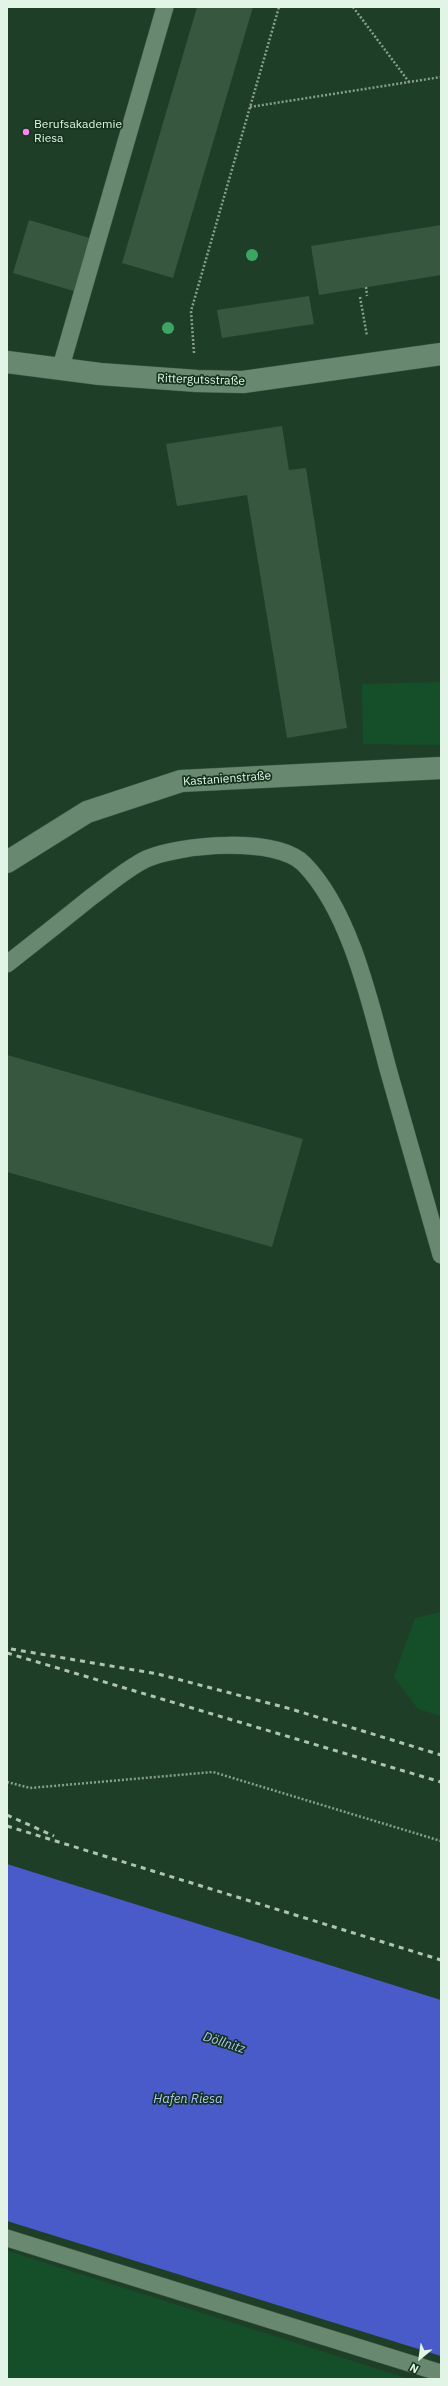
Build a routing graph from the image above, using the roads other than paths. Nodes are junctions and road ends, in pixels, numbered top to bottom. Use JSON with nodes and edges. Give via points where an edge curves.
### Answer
{"nodes":[{"id":1,"x":166,"y":7,"type":"edge"},
{"id":2,"x":441,"y":354,"type":"edge"},
{"id":3,"x":7,"y":362,"type":"edge"},
{"id":4,"x":60,"y":370,"type":"junction"},
{"id":5,"x":441,"y":768,"type":"edge"},
{"id":6,"x":7,"y":862,"type":"edge"},
{"id":7,"x":7,"y":964,"type":"edge"},
{"id":8,"x":441,"y":1255,"type":"edge"},
{"id":9,"x":7,"y":2238,"type":"edge"},
{"id":10,"x":441,"y":2373,"type":"edge"}],
"edges":[{"from":1,"to":4,"type":"lane"},
{"from":2,"to":4,"type":"street","name":"Rittergutsstraße","via":[[243,382],[196,381]]},
{"from":3,"to":4,"type":"street","name":"Rittergutsstraße"},
{"from":5,"to":6,"type":"street","name":"Kastanienstraße","via":[[181,780],[87,812]]},
{"from":7,"to":8,"type":"lane","via":[[117,877],[147,859],[172,852],[216,846],[261,846],[282,851],[303,863],[330,900],[358,961]]},
{"from":9,"to":10,"type":"lane"}]}
